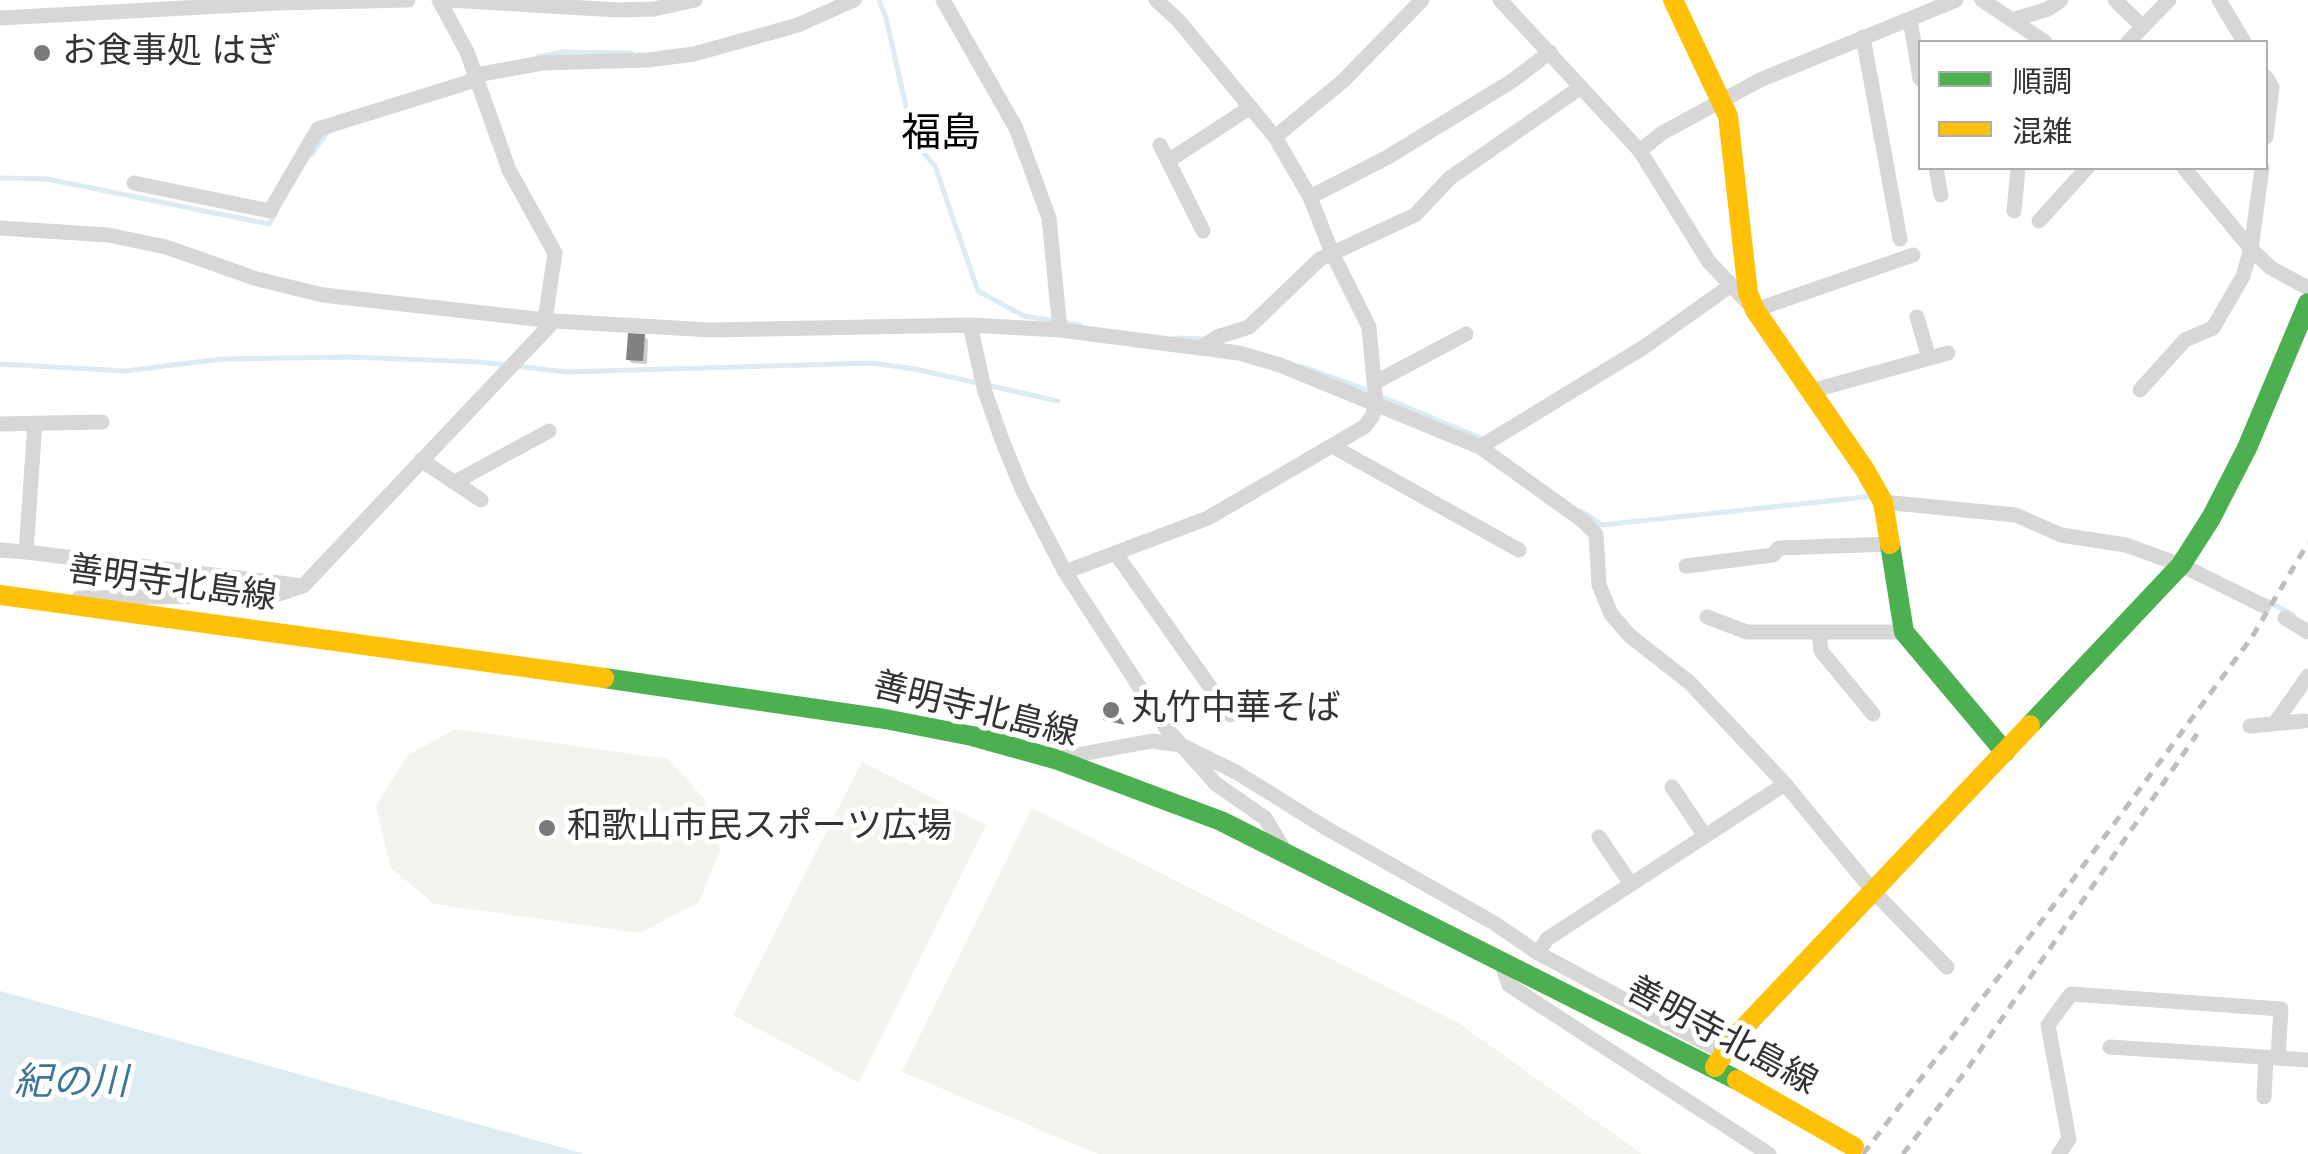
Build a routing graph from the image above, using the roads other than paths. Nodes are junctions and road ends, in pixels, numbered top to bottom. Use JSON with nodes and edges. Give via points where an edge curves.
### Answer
{"nodes":[{"id":1,"x":408,"y":0,"type":"edge"},
{"id":2,"x":439,"y":0,"type":"edge"},
{"id":3,"x":448,"y":0,"type":"edge"},
{"id":4,"x":695,"y":0,"type":"edge"},
{"id":5,"x":854,"y":0,"type":"edge"},
{"id":6,"x":943,"y":0,"type":"edge"},
{"id":7,"x":1156,"y":0,"type":"edge"},
{"id":8,"x":1422,"y":0,"type":"edge"},
{"id":9,"x":1500,"y":0,"type":"edge"},
{"id":10,"x":1673,"y":0,"type":"edge"},
{"id":11,"x":1956,"y":0,"type":"edge"},
{"id":12,"x":1982,"y":0,"type":"edge"},
{"id":13,"x":2060,"y":0,"type":"edge"},
{"id":14,"x":2115,"y":0,"type":"edge"},
{"id":15,"x":2168,"y":0,"type":"edge"},
{"id":16,"x":2218,"y":0,"type":"edge"},
{"id":17,"x":561,"y":4,"type":"edge"},
{"id":18,"x":0,"y":18,"type":"edge"},
{"id":19,"x":1910,"y":18,"type":"junction"},
{"id":20,"x":2012,"y":20,"type":"junction"},
{"id":21,"x":2143,"y":27,"type":"junction"},
{"id":22,"x":1864,"y":37,"type":"junction"},
{"id":23,"x":2034,"y":40,"type":"edge"},
{"id":24,"x":2130,"y":40,"type":"edge"},
{"id":25,"x":2243,"y":40,"type":"edge"},
{"id":26,"x":1550,"y":52,"type":"junction"},
{"id":27,"x":1918,"y":67,"type":"edge"},
{"id":28,"x":476,"y":75,"type":"junction"},
{"id":29,"x":2268,"y":80,"type":"edge"},
{"id":30,"x":1581,"y":87,"type":"junction"},
{"id":31,"x":1724,"y":102,"type":"junction"},
{"id":32,"x":1251,"y":107,"type":"junction"},
{"id":33,"x":2268,"y":120,"type":"edge"},
{"id":34,"x":1276,"y":137,"type":"junction"},
{"id":35,"x":1160,"y":145,"type":"dead end"},
{"id":36,"x":1640,"y":151,"type":"junction"},
{"id":37,"x":1168,"y":161,"type":"junction"},
{"id":38,"x":1936,"y":170,"type":"edge"},
{"id":39,"x":2018,"y":170,"type":"edge"},
{"id":40,"x":2085,"y":170,"type":"edge"},
{"id":41,"x":2186,"y":170,"type":"edge"},
{"id":42,"x":2262,"y":170,"type":"edge"},
{"id":43,"x":134,"y":183,"type":"dead end"},
{"id":44,"x":1941,"y":195,"type":"dead end"},
{"id":45,"x":1310,"y":198,"type":"junction"},
{"id":46,"x":2014,"y":211,"type":"dead end"},
{"id":47,"x":2039,"y":221,"type":"dead end"},
{"id":48,"x":0,"y":228,"type":"edge"},
{"id":49,"x":1203,"y":231,"type":"dead end"},
{"id":50,"x":1900,"y":240,"type":"dead end"},
{"id":51,"x":2251,"y":249,"type":"junction"},
{"id":52,"x":1332,"y":253,"type":"junction"},
{"id":53,"x":1913,"y":254,"type":"dead end"},
{"id":54,"x":1730,"y":286,"type":"junction"},
{"id":55,"x":2308,"y":288,"type":"edge"},
{"id":56,"x":2308,"y":304,"type":"edge"},
{"id":57,"x":1755,"y":310,"type":"junction"},
{"id":58,"x":1917,"y":317,"type":"dead end"},
{"id":59,"x":550,"y":321,"type":"junction"},
{"id":60,"x":970,"y":325,"type":"junction"},
{"id":61,"x":1060,"y":325,"type":"junction"},
{"id":62,"x":1466,"y":334,"type":"dead end"},
{"id":63,"x":1208,"y":342,"type":"junction"},
{"id":64,"x":1948,"y":353,"type":"dead end"},
{"id":65,"x":1929,"y":358,"type":"junction"},
{"id":66,"x":2140,"y":390,"type":"dead end"},
{"id":67,"x":1811,"y":391,"type":"junction"},
{"id":68,"x":1375,"y":393,"type":"junction"},
{"id":69,"x":102,"y":422,"type":"dead end"},
{"id":70,"x":35,"y":423,"type":"junction"},
{"id":71,"x":0,"y":424,"type":"edge"},
{"id":72,"x":549,"y":430,"type":"dead end"},
{"id":73,"x":1332,"y":446,"type":"junction"},
{"id":74,"x":1480,"y":447,"type":"junction"},
{"id":75,"x":421,"y":460,"type":"junction"},
{"id":76,"x":455,"y":482,"type":"junction"},
{"id":77,"x":1881,"y":498,"type":"junction"},
{"id":78,"x":481,"y":500,"type":"dead end"},
{"id":79,"x":1890,"y":544,"type":"junction"},
{"id":80,"x":0,"y":550,"type":"edge"},
{"id":81,"x":1520,"y":550,"type":"dead end"},
{"id":82,"x":26,"y":552,"type":"junction"},
{"id":83,"x":1116,"y":554,"type":"junction"},
{"id":84,"x":2185,"y":560,"type":"junction"},
{"id":85,"x":1686,"y":566,"type":"dead end"},
{"id":86,"x":1066,"y":572,"type":"junction"},
{"id":87,"x":304,"y":586,"type":"junction"},
{"id":88,"x":0,"y":596,"type":"edge"},
{"id":89,"x":26,"y":598,"type":"junction"},
{"id":90,"x":2264,"y":606,"type":"dead end"},
{"id":91,"x":1706,"y":617,"type":"dead end"},
{"id":92,"x":2285,"y":618,"type":"dead end"},
{"id":93,"x":1819,"y":632,"type":"junction"},
{"id":94,"x":1904,"y":632,"type":"junction"},
{"id":95,"x":2308,"y":632,"type":"edge"},
{"id":96,"x":2308,"y":676,"type":"edge"},
{"id":97,"x":1873,"y":714,"type":"dead end"},
{"id":98,"x":1230,"y":715,"type":"dead end"},
{"id":99,"x":2304,"y":721,"type":"dead end"},
{"id":100,"x":2275,"y":724,"type":"junction"},
{"id":101,"x":2250,"y":726,"type":"dead end"},
{"id":102,"x":1182,"y":745,"type":"junction"},
{"id":103,"x":2004,"y":752,"type":"junction"},
{"id":104,"x":1055,"y":759,"type":"junction"},
{"id":105,"x":1785,"y":784,"type":"junction"},
{"id":106,"x":1672,"y":787,"type":"dead end"},
{"id":107,"x":1704,"y":836,"type":"junction"},
{"id":108,"x":1600,"y":837,"type":"dead end"},
{"id":109,"x":1286,"y":853,"type":"junction"},
{"id":110,"x":1631,"y":884,"type":"junction"},
{"id":111,"x":1873,"y":890,"type":"junction"},
{"id":112,"x":1538,"y":953,"type":"junction"},
{"id":113,"x":1501,"y":962,"type":"junction"},
{"id":114,"x":1947,"y":967,"type":"dead end"},
{"id":115,"x":2110,"y":1047,"type":"dead end"},
{"id":116,"x":2272,"y":1058,"type":"junction"},
{"id":117,"x":1719,"y":1059,"type":"junction"},
{"id":118,"x":2308,"y":1060,"type":"edge"},
{"id":119,"x":2264,"y":1097,"type":"dead end"},
{"id":120,"x":1854,"y":1146,"type":"dead end"},
{"id":121,"x":1769,"y":1154,"type":"edge"},
{"id":122,"x":2059,"y":1154,"type":"edge"}],
"edges":[{"from":1,"to":18,"type":"street"},
{"from":2,"to":28,"type":"street"},
{"from":3,"to":17,"type":"street"},
{"from":4,"to":17,"type":"street","via":[[654,10]]},
{"from":5,"to":28,"type":"street","via":[[798,25],[694,54],[542,63]]},
{"from":6,"to":61,"type":"street","via":[[1016,128],[1049,218]]},
{"from":7,"to":32,"type":"street"},
{"from":8,"to":34,"type":"street","via":[[1342,82]]},
{"from":9,"to":26,"type":"street"},
{"from":10,"to":31,"type":"main road"},
{"from":11,"to":19,"type":"street"},
{"from":12,"to":20,"type":"street"},
{"from":13,"to":20,"type":"street"},
{"from":14,"to":21,"type":"street"},
{"from":15,"to":21,"type":"street"},
{"from":16,"to":25,"type":"street"},
{"from":19,"to":22,"type":"street"},
{"from":19,"to":27,"type":"street"},
{"from":20,"to":23,"type":"street"},
{"from":21,"to":24,"type":"street"},
{"from":22,"to":31,"type":"street"},
{"from":22,"to":50,"type":"street"},
{"from":26,"to":30,"type":"street"},
{"from":26,"to":45,"type":"street","via":[[1388,157]]},
{"from":28,"to":43,"type":"street","via":[[318,129],[270,211]]},
{"from":28,"to":59,"type":"street","via":[[508,170],[555,253]]},
{"from":29,"to":33,"type":"street"},
{"from":30,"to":36,"type":"street"},
{"from":30,"to":52,"type":"street","via":[[1450,178],[1415,215]]},
{"from":31,"to":36,"type":"street"},
{"from":31,"to":57,"type":"main road"},
{"from":32,"to":34,"type":"street"},
{"from":32,"to":37,"type":"street"},
{"from":34,"to":45,"type":"street"},
{"from":35,"to":37,"type":"street"},
{"from":36,"to":54,"type":"street","via":[[1690,236]]},
{"from":37,"to":49,"type":"street"},
{"from":38,"to":44,"type":"street"},
{"from":39,"to":46,"type":"street"},
{"from":40,"to":47,"type":"street"},
{"from":41,"to":51,"type":"street"},
{"from":42,"to":51,"type":"street"},
{"from":45,"to":52,"type":"street"},
{"from":48,"to":59,"type":"street","via":[[108,235],[166,247],[323,295]]},
{"from":51,"to":55,"type":"street"},
{"from":51,"to":66,"type":"street","via":[[2212,328],[2184,340]]},
{"from":52,"to":63,"type":"street","via":[[1248,327]]},
{"from":52,"to":68,"type":"street","via":[[1369,327]]},
{"from":53,"to":57,"type":"street"},
{"from":54,"to":57,"type":"street"},
{"from":54,"to":74,"type":"street"},
{"from":56,"to":84,"type":"main road","via":[[2247,448]]},
{"from":57,"to":67,"type":"main road"},
{"from":58,"to":65,"type":"street"},
{"from":59,"to":60,"type":"street","via":[[711,330]]},
{"from":59,"to":75,"type":"street"},
{"from":60,"to":61,"type":"street"},
{"from":60,"to":86,"type":"street","via":[[1022,489]]},
{"from":61,"to":63,"type":"street"},
{"from":62,"to":68,"type":"street"},
{"from":63,"to":68,"type":"street"},
{"from":64,"to":65,"type":"street"},
{"from":65,"to":67,"type":"street"},
{"from":67,"to":77,"type":"main road"},
{"from":68,"to":73,"type":"street","via":[[1372,418]]},
{"from":68,"to":74,"type":"street"},
{"from":69,"to":70,"type":"street"},
{"from":70,"to":71,"type":"street"},
{"from":70,"to":82,"type":"street"},
{"from":72,"to":76,"type":"street"},
{"from":73,"to":81,"type":"street"},
{"from":73,"to":83,"type":"street","via":[[1208,518]]},
{"from":74,"to":105,"type":"street","via":[[1596,534],[1599,585],[1612,614],[1690,683]]},
{"from":75,"to":76,"type":"street"},
{"from":75,"to":87,"type":"street"},
{"from":76,"to":78,"type":"street"},
{"from":77,"to":79,"type":"main road"},
{"from":77,"to":84,"type":"street","via":[[2016,515],[2062,535]]},
{"from":79,"to":85,"type":"street","via":[[1779,548],[1773,555]]},
{"from":79,"to":94,"type":"main road"},
{"from":80,"to":82,"type":"street"},
{"from":82,"to":87,"type":"street"},
{"from":83,"to":86,"type":"street"},
{"from":83,"to":98,"type":"street"},
{"from":84,"to":90,"type":"street"},
{"from":84,"to":103,"type":"main road"},
{"from":86,"to":102,"type":"street"},
{"from":87,"to":89,"type":"street","via":[[276,595]]},
{"from":88,"to":89,"type":"main road","name":"善明寺北島線"},
{"from":89,"to":104,"type":"main road","name":"善明寺北島線","via":[[885,719]]},
{"from":91,"to":93,"type":"street","via":[[1747,632]]},
{"from":92,"to":95,"type":"street"},
{"from":93,"to":94,"type":"street"},
{"from":93,"to":97,"type":"street","via":[[1821,651]]},
{"from":94,"to":103,"type":"main road"},
{"from":96,"to":100,"type":"street"},
{"from":99,"to":100,"type":"street"},
{"from":100,"to":101,"type":"street"},
{"from":102,"to":104,"type":"street","via":[[1152,741]]},
{"from":102,"to":109,"type":"street","via":[[1216,784],[1265,818]]},
{"from":102,"to":112,"type":"street"},
{"from":103,"to":111,"type":"main road"},
{"from":104,"to":109,"type":"main road","name":"善明寺北島線","via":[[1221,821]]},
{"from":105,"to":107,"type":"street"},
{"from":105,"to":111,"type":"street"},
{"from":106,"to":107,"type":"street"},
{"from":107,"to":110,"type":"street"},
{"from":108,"to":110,"type":"street"},
{"from":109,"to":113,"type":"main road","name":"善明寺北島線"},
{"from":110,"to":112,"type":"street","via":[[1546,939]]},
{"from":111,"to":114,"type":"street"},
{"from":111,"to":117,"type":"main road"},
{"from":112,"to":117,"type":"street"},
{"from":113,"to":117,"type":"main road","name":"善明寺北島線"},
{"from":113,"to":121,"type":"street","via":[[1509,985]]},
{"from":115,"to":116,"type":"street"},
{"from":116,"to":118,"type":"street"},
{"from":116,"to":119,"type":"street"},
{"from":116,"to":122,"type":"street","via":[[2281,1009],[2071,994],[2048,1025],[2069,1138]]},
{"from":117,"to":120,"type":"main road","name":"善明寺北島線"}]}
